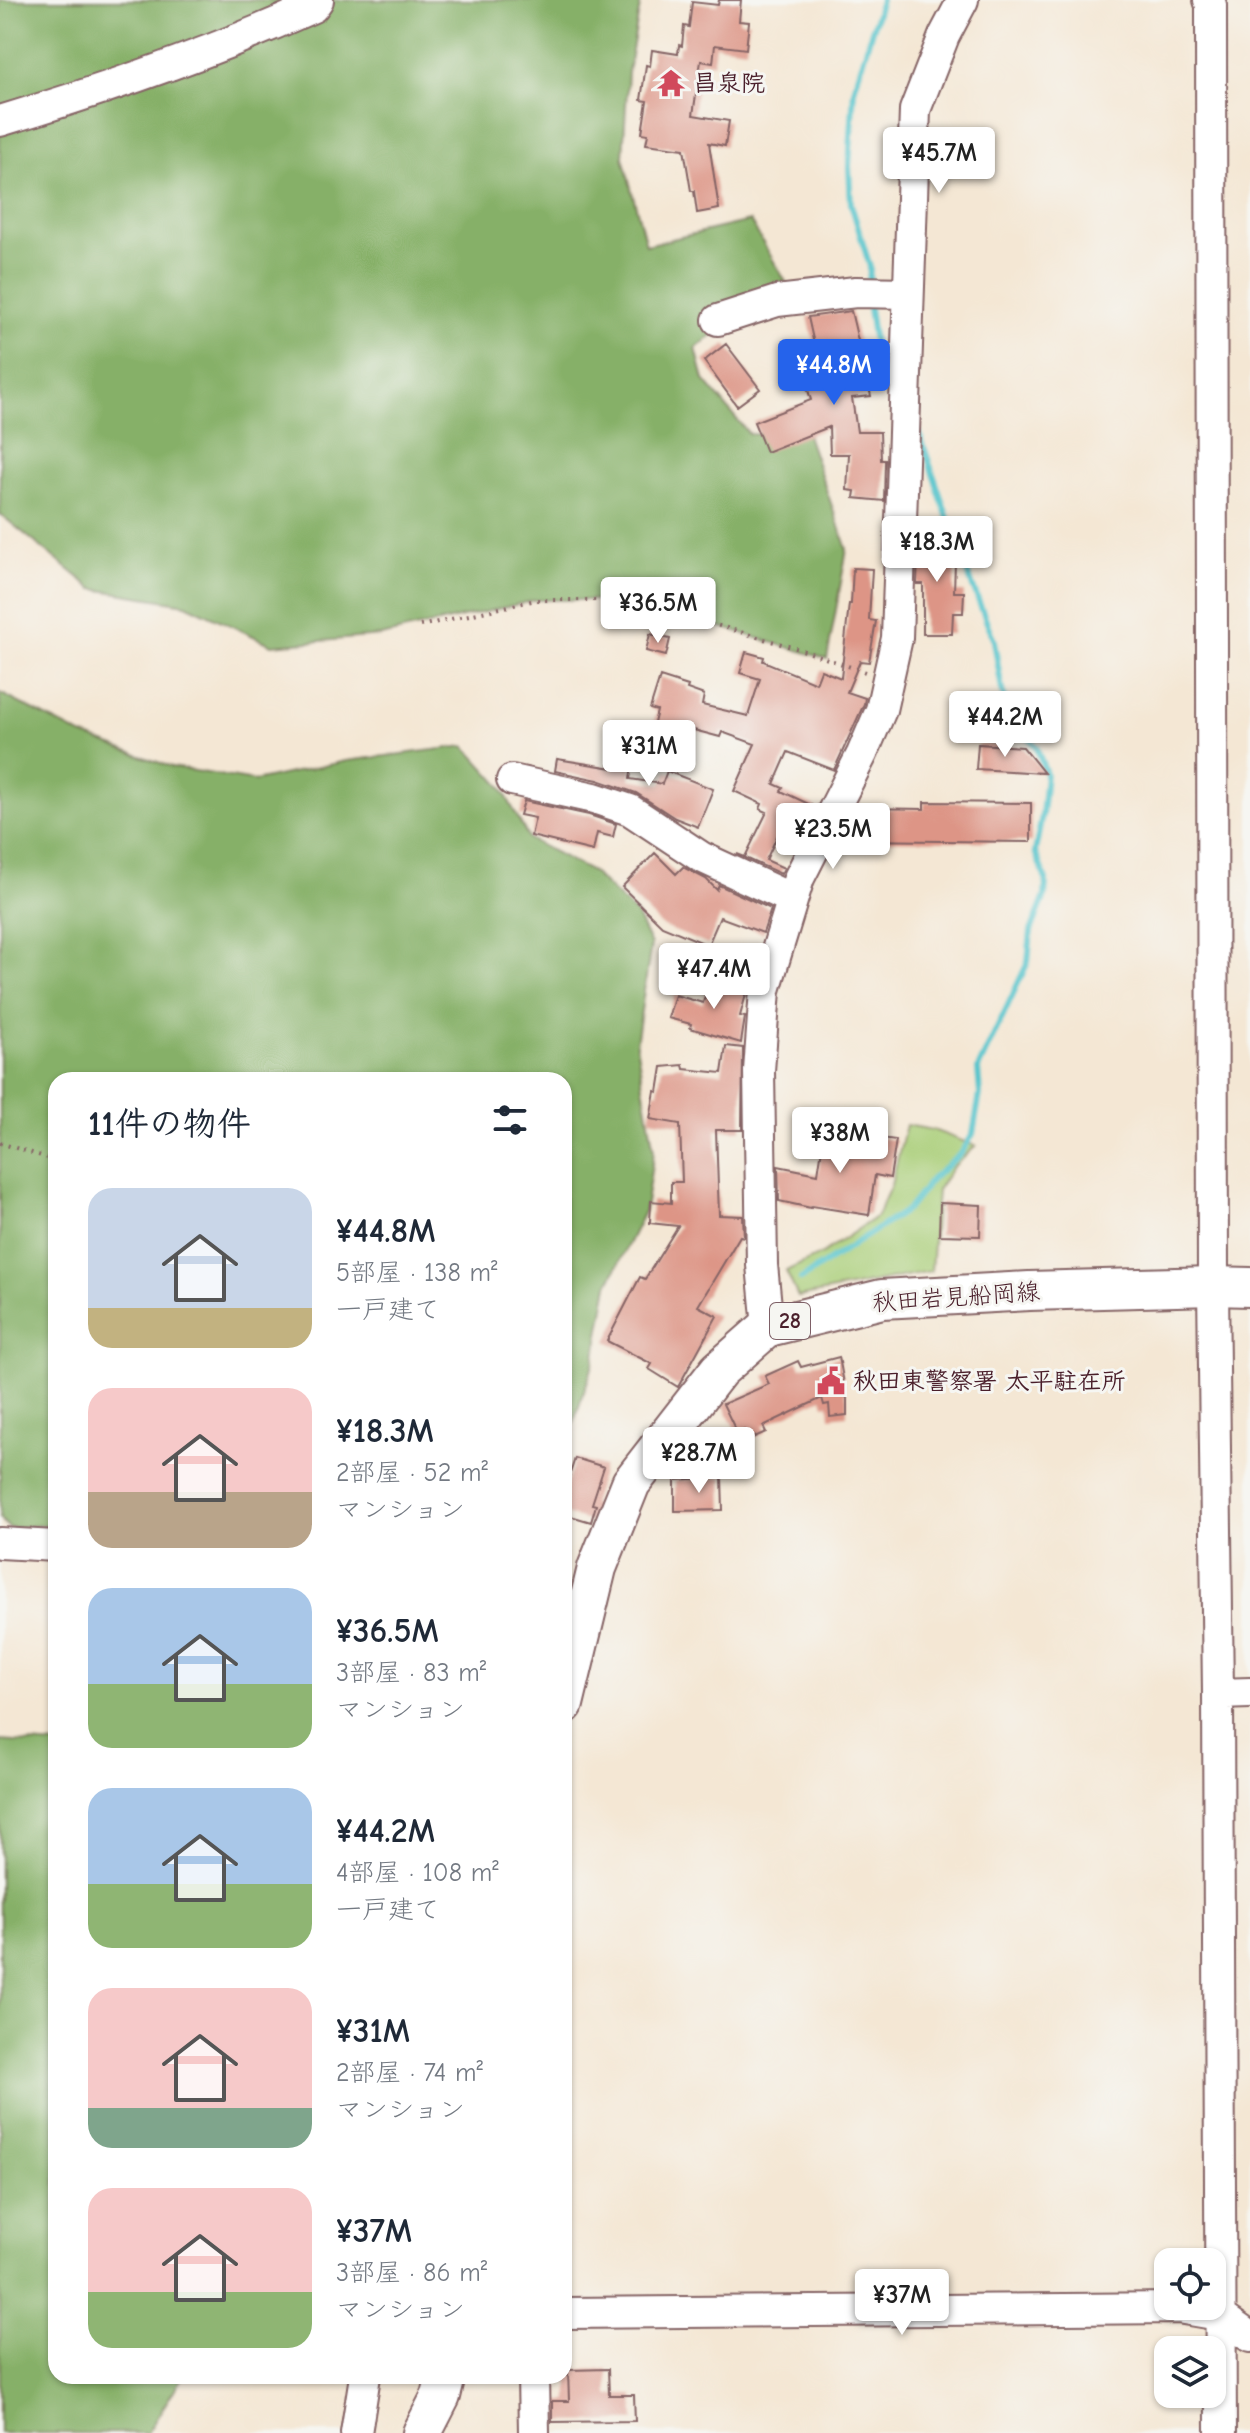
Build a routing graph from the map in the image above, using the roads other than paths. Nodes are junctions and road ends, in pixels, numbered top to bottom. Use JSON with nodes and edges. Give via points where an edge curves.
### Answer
{"nodes":[{"id":1,"x":318,"y":0,"type":"edge"},
{"id":2,"x":963,"y":0,"type":"edge"},
{"id":3,"x":1209,"y":0,"type":"edge"},
{"id":4,"x":0,"y":121,"type":"edge"},
{"id":5,"x":882,"y":293,"type":"junction"},
{"id":6,"x":718,"y":320,"type":"dead end"},
{"id":7,"x":512,"y":780,"type":"dead end"},
{"id":8,"x":792,"y":899,"type":"junction"},
{"id":9,"x":1232,"y":1286,"type":"edge"},
{"id":10,"x":768,"y":1327,"type":"junction"},
{"id":11,"x":0,"y":1543,"type":"edge"},
{"id":12,"x":48,"y":1546,"type":"edge"},
{"id":13,"x":572,"y":1638,"type":"edge"},
{"id":14,"x":1250,"y":1693,"type":"edge"},
{"id":15,"x":1218,"y":1694,"type":"junction"},
{"id":16,"x":1219,"y":2248,"type":"edge"},
{"id":17,"x":1154,"y":2308,"type":"edge"},
{"id":18,"x":572,"y":2313,"type":"edge"},
{"id":19,"x":1219,"y":2320,"type":"edge"},
{"id":20,"x":1226,"y":2320,"type":"edge"},
{"id":21,"x":1250,"y":2337,"type":"edge"},
{"id":22,"x":364,"y":2384,"type":"edge"},
{"id":23,"x":444,"y":2384,"type":"edge"},
{"id":24,"x":533,"y":2384,"type":"edge"},
{"id":25,"x":356,"y":2433,"type":"edge"},
{"id":26,"x":422,"y":2433,"type":"edge"},
{"id":27,"x":534,"y":2433,"type":"edge"},
{"id":28,"x":1221,"y":2433,"type":"edge"}],
"edges":[{"from":1,"to":4,"type":"street","via":[[238,41]]},
{"from":2,"to":5,"type":"street","via":[[915,110]]},
{"from":3,"to":9,"type":"street"},
{"from":5,"to":6,"type":"street","via":[[777,301]]},
{"from":5,"to":8,"type":"street","via":[[906,382],[897,638],[881,710]]},
{"from":7,"to":8,"type":"street","via":[[630,810],[701,857]]},
{"from":8,"to":10,"type":"street","via":[[765,990],[759,1071]]},
{"from":9,"to":10,"type":"main road","name":"秋田岩見船岡線","number":"28","via":[[882,1299]]},
{"from":9,"to":15,"type":"street"},
{"from":10,"to":13,"type":"main road","name":"秋田岩見船岡線","number":"28","via":[[719,1370],[631,1483]]},
{"from":11,"to":12,"type":"street"},
{"from":14,"to":15,"type":"street"},
{"from":15,"to":16,"type":"street"},
{"from":17,"to":18,"type":"street"},
{"from":19,"to":28,"type":"street"},
{"from":20,"to":21,"type":"street"},
{"from":22,"to":25,"type":"street"},
{"from":23,"to":26,"type":"main road"},
{"from":24,"to":27,"type":"street"}]}
